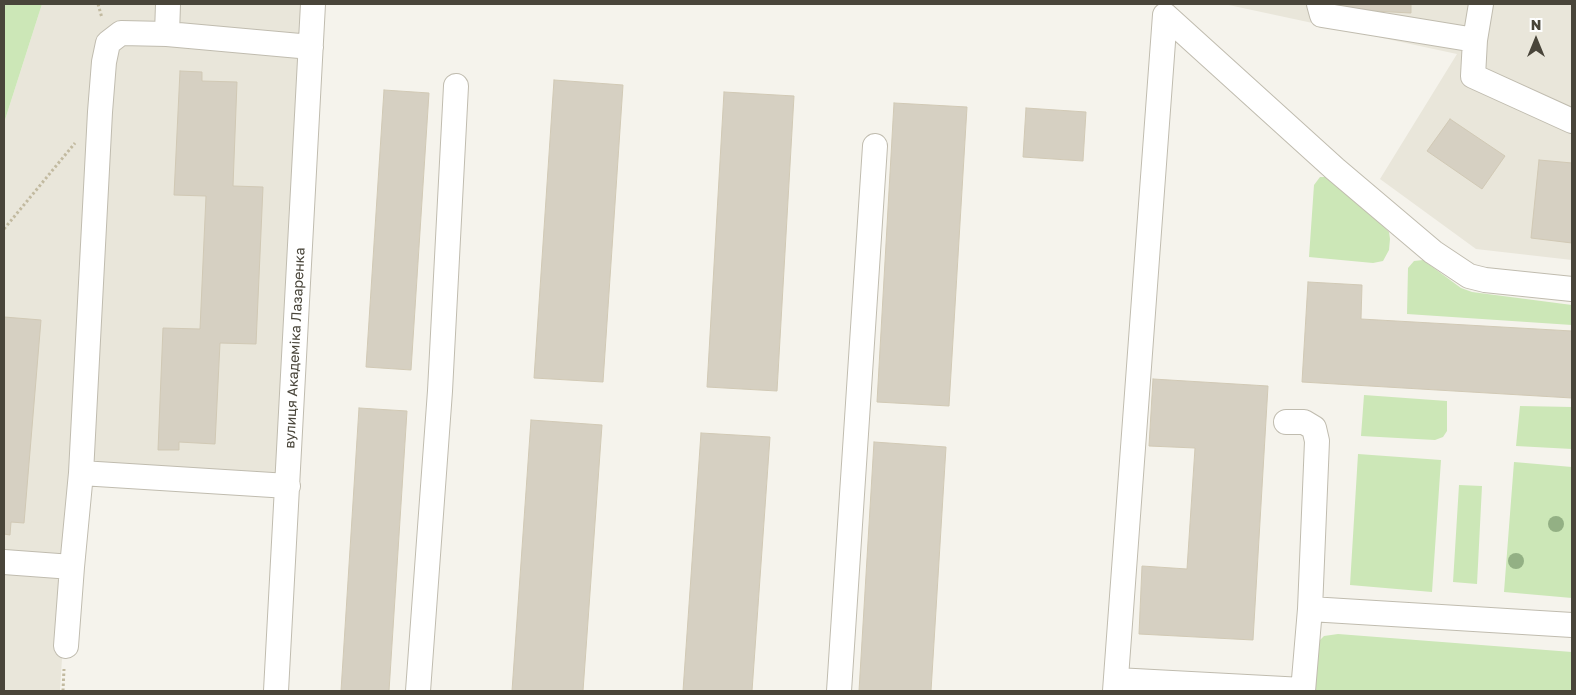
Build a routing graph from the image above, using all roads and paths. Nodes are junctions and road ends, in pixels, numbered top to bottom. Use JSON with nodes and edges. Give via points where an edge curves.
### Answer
{"nodes":[{"id":1,"x":168,"y":4,"type":"edge"},
{"id":2,"x":313,"y":4,"type":"edge"},
{"id":3,"x":1319,"y":4,"type":"edge"},
{"id":4,"x":1481,"y":4,"type":"edge"},
{"id":5,"x":1159,"y":10,"type":"edge"},
{"id":6,"x":167,"y":34,"type":"junction"},
{"id":7,"x":1475,"y":40,"type":"junction"},
{"id":8,"x":311,"y":47,"type":"junction"},
{"id":9,"x":456,"y":86,"type":"dead end"},
{"id":10,"x":1572,"y":121,"type":"edge"},
{"id":11,"x":76,"y":141,"type":"dead end"},
{"id":12,"x":874,"y":146,"type":"dead end"},
{"id":13,"x":4,"y":230,"type":"edge"},
{"id":14,"x":1572,"y":289,"type":"edge"},
{"id":15,"x":1286,"y":422,"type":"dead end"},
{"id":16,"x":81,"y":473,"type":"junction"},
{"id":17,"x":288,"y":486,"type":"junction"},
{"id":18,"x":4,"y":562,"type":"edge"},
{"id":19,"x":72,"y":567,"type":"junction"},
{"id":20,"x":1310,"y":609,"type":"junction"},
{"id":21,"x":1572,"y":624,"type":"edge"},
{"id":22,"x":65,"y":653,"type":"joint"},
{"id":23,"x":1116,"y":686,"type":"edge"},
{"id":24,"x":63,"y":691,"type":"edge"},
{"id":25,"x":276,"y":691,"type":"edge"},
{"id":26,"x":418,"y":691,"type":"edge"},
{"id":27,"x":839,"y":691,"type":"edge"},
{"id":28,"x":1303,"y":691,"type":"edge"}],
"edges":[{"from":1,"to":6,"type":"street"},
{"from":2,"to":8,"type":"street","name":"вулиця Академіка Лазаренка"},
{"from":3,"to":7,"type":"street","via":[[1322,15]]},
{"from":4,"to":7,"type":"street"},
{"from":5,"to":14,"type":"street","via":[[1335,169],[1433,252],[1470,276],[1485,280]]},
{"from":5,"to":23,"type":"street"},
{"from":6,"to":8,"type":"street"},
{"from":6,"to":16,"type":"street","via":[[121,33],[108,43],[106,52]]},
{"from":7,"to":10,"type":"street","via":[[1473,76]]},
{"from":8,"to":17,"type":"street","name":"вулиця Академіка Лазаренка"},
{"from":9,"to":26,"type":"street","via":[[440,391]]},
{"from":11,"to":13,"type":"path"},
{"from":12,"to":27,"type":"street"},
{"from":15,"to":20,"type":"street","via":[[1304,422],[1314,428],[1317,441]]},
{"from":16,"to":17,"type":"street"},
{"from":16,"to":19,"type":"street"},
{"from":17,"to":25,"type":"street","name":"вулиця Академіка Лазаренка"},
{"from":18,"to":19,"type":"street"},
{"from":19,"to":22,"type":"street"},
{"from":20,"to":21,"type":"street"},
{"from":20,"to":28,"type":"street"},
{"from":22,"to":24,"type":"path"},
{"from":23,"to":28,"type":"street"}]}
